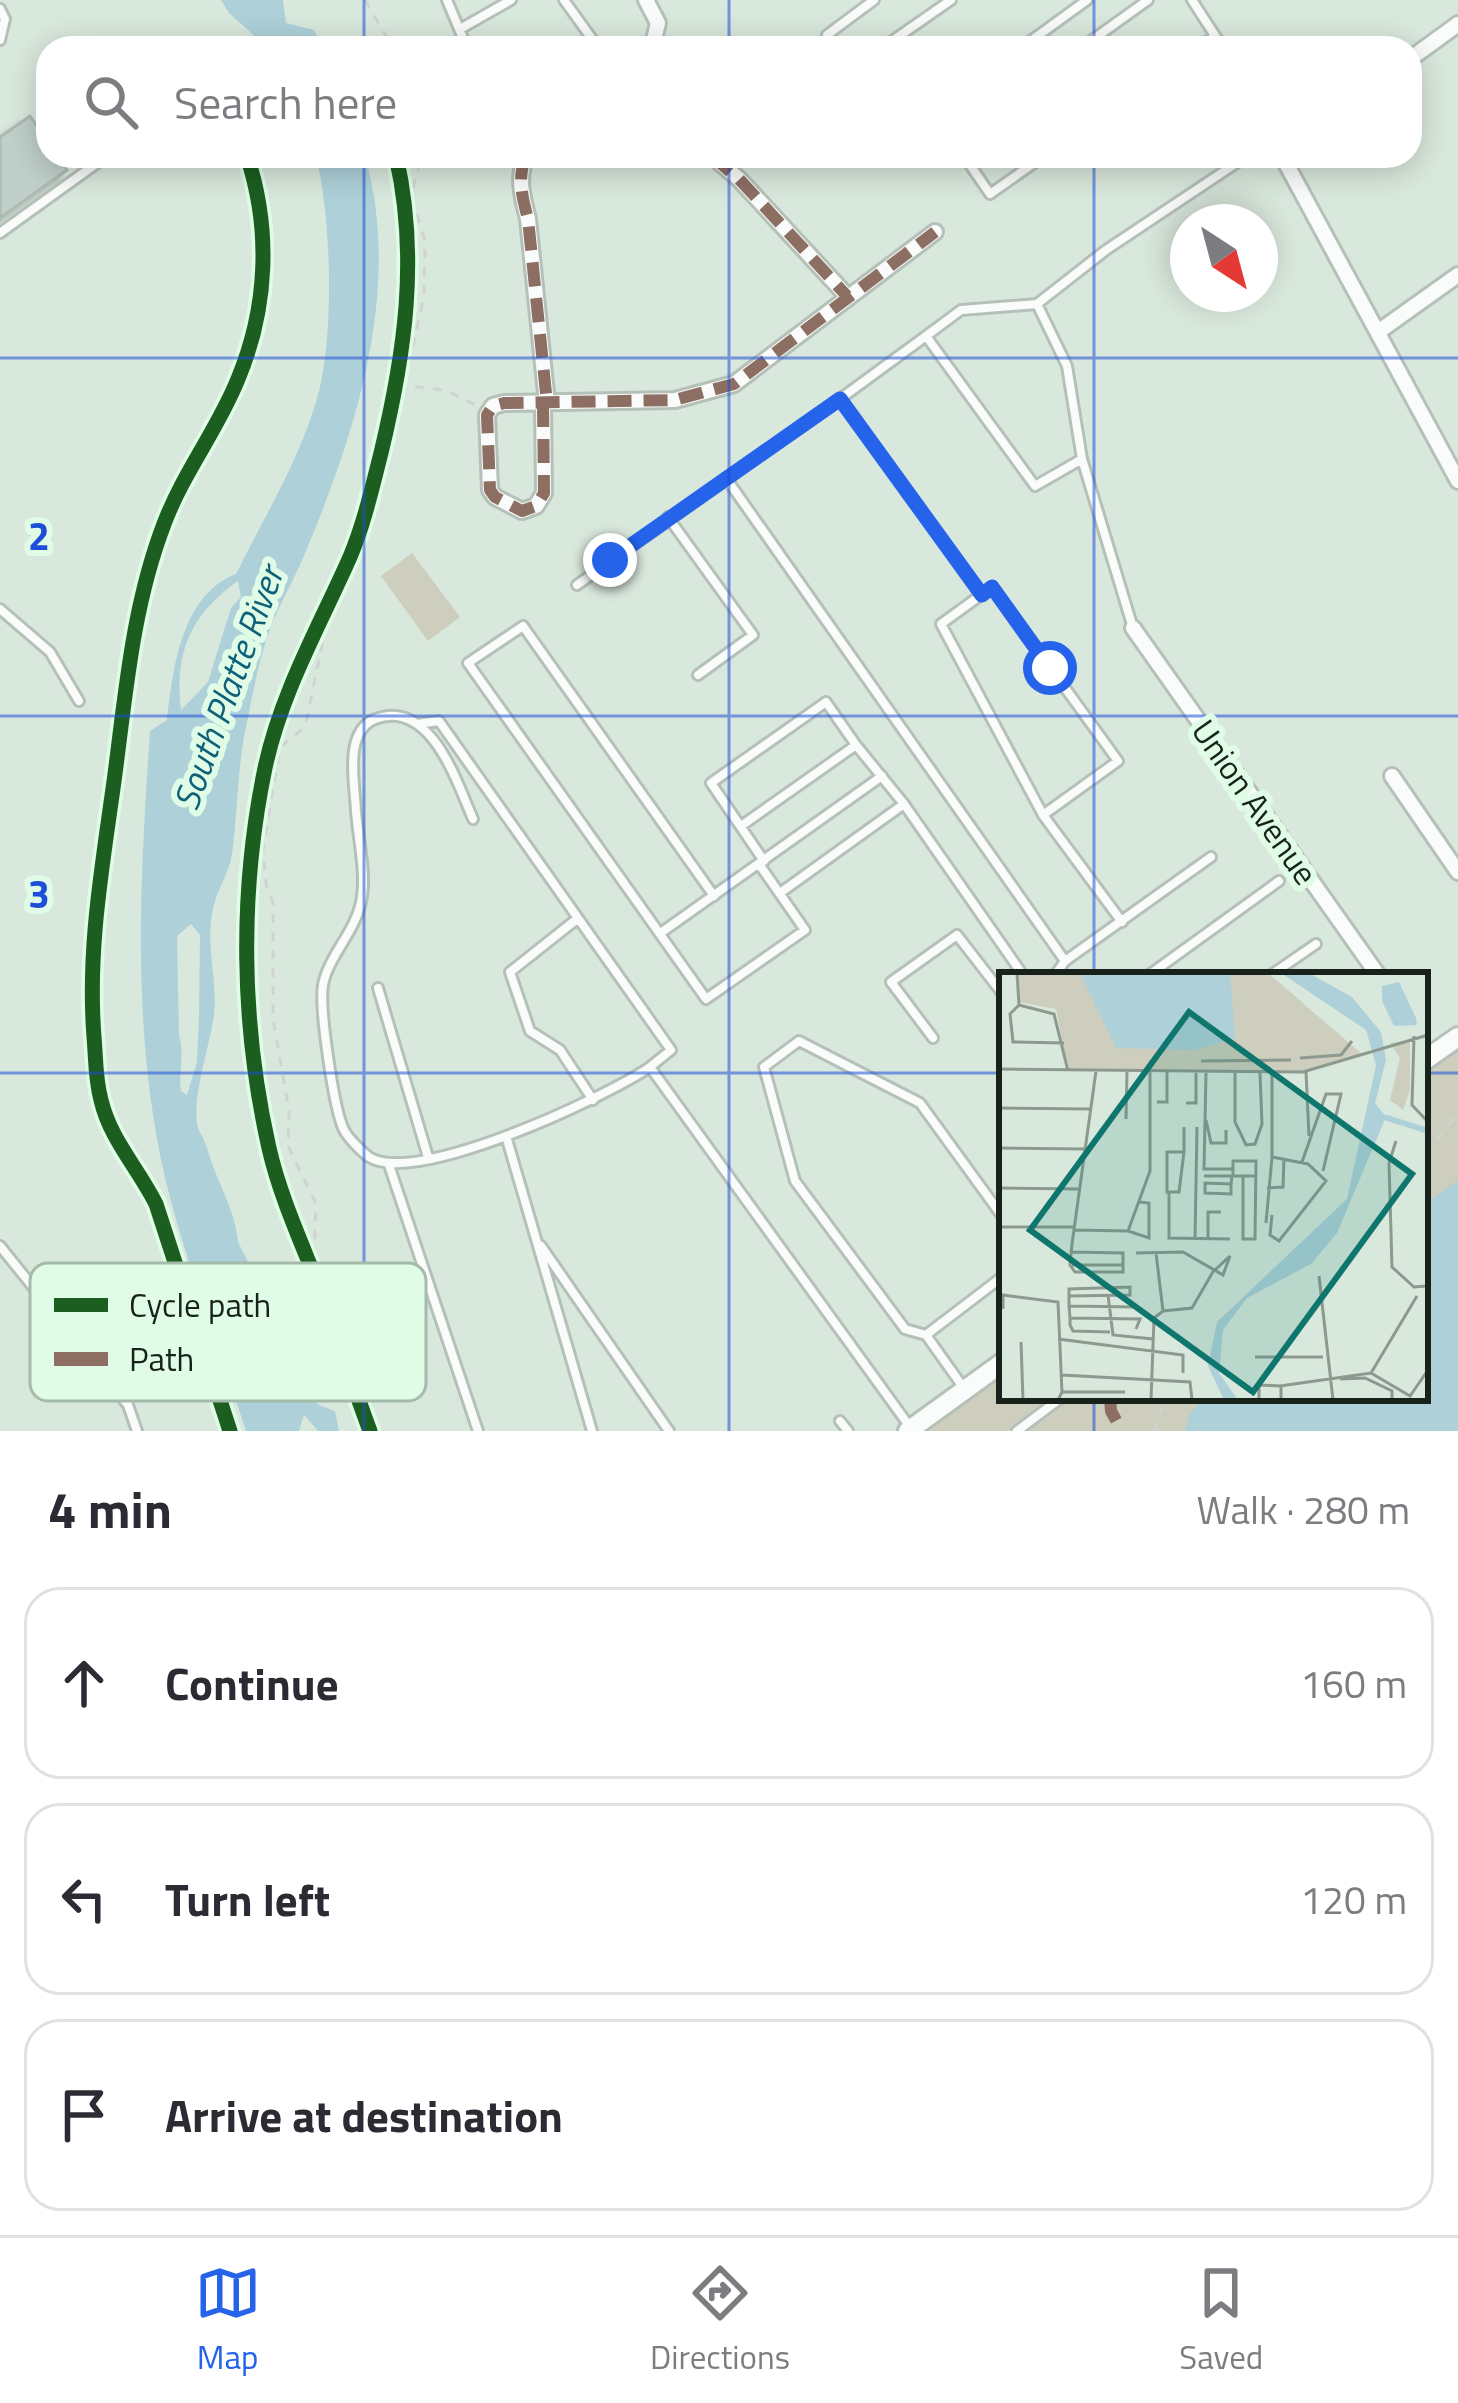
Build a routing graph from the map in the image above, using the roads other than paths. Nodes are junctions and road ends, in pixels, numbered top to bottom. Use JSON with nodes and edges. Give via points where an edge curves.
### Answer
{"nodes":[{"id":1,"x":447,"y":0,"type":"edge"},
{"id":2,"x":512,"y":0,"type":"edge"},
{"id":3,"x":564,"y":0,"type":"edge"},
{"id":4,"x":646,"y":0,"type":"edge"},
{"id":5,"x":874,"y":0,"type":"edge"},
{"id":6,"x":951,"y":0,"type":"edge"},
{"id":7,"x":1087,"y":0,"type":"edge"},
{"id":8,"x":1148,"y":0,"type":"edge"},
{"id":9,"x":1192,"y":0,"type":"edge"},
{"id":10,"x":0,"y":9,"type":"edge"},
{"id":11,"x":1458,"y":24,"type":"edge"},
{"id":12,"x":460,"y":28,"type":"junction"},
{"id":13,"x":463,"y":36,"type":"edge"},
{"id":14,"x":590,"y":36,"type":"edge"},
{"id":15,"x":655,"y":36,"type":"edge"},
{"id":16,"x":828,"y":36,"type":"edge"},
{"id":17,"x":899,"y":36,"type":"edge"},
{"id":18,"x":1038,"y":36,"type":"edge"},
{"id":19,"x":1098,"y":36,"type":"edge"},
{"id":20,"x":1215,"y":36,"type":"edge"},
{"id":21,"x":0,"y":40,"type":"edge"},
{"id":22,"x":1422,"y":50,"type":"edge"},
{"id":23,"x":90,"y":168,"type":"edge"},
{"id":24,"x":521,"y":168,"type":"edge"},
{"id":25,"x":727,"y":168,"type":"edge"},
{"id":26,"x":972,"y":168,"type":"edge"},
{"id":27,"x":1027,"y":168,"type":"edge"},
{"id":28,"x":1229,"y":168,"type":"edge"},
{"id":29,"x":1289,"y":168,"type":"edge"},
{"id":30,"x":935,"y":232,"type":"dead end"},
{"id":31,"x":0,"y":233,"type":"edge"},
{"id":32,"x":1458,"y":275,"type":"edge"},
{"id":33,"x":847,"y":296,"type":"junction"},
{"id":34,"x":1037,"y":304,"type":"junction"},
{"id":35,"x":1378,"y":332,"type":"junction"},
{"id":36,"x":926,"y":336,"type":"junction"},
{"id":37,"x":840,"y":399,"type":"junction"},
{"id":38,"x":545,"y":403,"type":"junction"},
{"id":39,"x":1082,"y":459,"type":"junction"},
{"id":40,"x":726,"y":478,"type":"junction"},
{"id":41,"x":1458,"y":482,"type":"edge"},
{"id":42,"x":668,"y":517,"type":"junction"},
{"id":43,"x":577,"y":585,"type":"dead end"},
{"id":44,"x":982,"y":595,"type":"junction"},
{"id":45,"x":0,"y":609,"type":"edge"},
{"id":46,"x":1133,"y":628,"type":"joint"},
{"id":47,"x":698,"y":675,"type":"dead end"},
{"id":48,"x":79,"y":701,"type":"dead end"},
{"id":49,"x":417,"y":724,"type":"junction"},
{"id":50,"x":856,"y":745,"type":"junction"},
{"id":51,"x":882,"y":776,"type":"junction"},
{"id":52,"x":1392,"y":776,"type":"dead end"},
{"id":53,"x":904,"y":804,"type":"junction"},
{"id":54,"x":1042,"y":814,"type":"junction"},
{"id":55,"x":473,"y":819,"type":"dead end"},
{"id":56,"x":741,"y":826,"type":"junction"},
{"id":57,"x":1211,"y":857,"type":"dead end"},
{"id":58,"x":762,"y":862,"type":"junction"},
{"id":59,"x":1458,"y":872,"type":"edge"},
{"id":60,"x":1279,"y":881,"type":"dead end"},
{"id":61,"x":780,"y":893,"type":"junction"},
{"id":62,"x":714,"y":896,"type":"junction"},
{"id":63,"x":577,"y":919,"type":"junction"},
{"id":64,"x":1122,"y":922,"type":"junction"},
{"id":65,"x":662,"y":932,"type":"junction"},
{"id":66,"x":1316,"y":944,"type":"dead end"},
{"id":67,"x":1066,"y":961,"type":"junction"},
{"id":68,"x":1021,"y":972,"type":"edge"},
{"id":69,"x":1057,"y":972,"type":"edge"},
{"id":70,"x":1153,"y":972,"type":"edge"},
{"id":71,"x":1275,"y":972,"type":"edge"},
{"id":72,"x":1376,"y":972,"type":"edge"},
{"id":73,"x":378,"y":988,"type":"dead end"},
{"id":74,"x":999,"y":989,"type":"edge"},
{"id":75,"x":1458,"y":1036,"type":"edge"},
{"id":76,"x":933,"y":1038,"type":"dead end"},
{"id":77,"x":1428,"y":1050,"type":"edge"},
{"id":78,"x":650,"y":1067,"type":"junction"},
{"id":79,"x":593,"y":1100,"type":"junction"},
{"id":80,"x":506,"y":1136,"type":"junction"},
{"id":81,"x":428,"y":1157,"type":"junction"},
{"id":82,"x":389,"y":1165,"type":"junction"},
{"id":83,"x":999,"y":1212,"type":"edge"},
{"id":84,"x":536,"y":1240,"type":"junction"},
{"id":85,"x":0,"y":1246,"type":"edge"},
{"id":86,"x":422,"y":1263,"type":"edge"},
{"id":87,"x":426,"y":1276,"type":"edge"},
{"id":88,"x":999,"y":1279,"type":"edge"},
{"id":89,"x":30,"y":1283,"type":"edge"},
{"id":90,"x":926,"y":1335,"type":"junction"},
{"id":91,"x":999,"y":1365,"type":"edge"},
{"id":92,"x":964,"y":1390,"type":"junction"},
{"id":93,"x":125,"y":1401,"type":"edge"},
{"id":94,"x":1057,"y":1401,"type":"edge"},
{"id":95,"x":840,"y":1420,"type":"dead end"},
{"id":96,"x":909,"y":1430,"type":"edge"},
{"id":97,"x":137,"y":1431,"type":"edge"},
{"id":98,"x":478,"y":1431,"type":"edge"},
{"id":99,"x":592,"y":1431,"type":"edge"},
{"id":100,"x":669,"y":1431,"type":"edge"},
{"id":101,"x":848,"y":1431,"type":"edge"},
{"id":102,"x":1017,"y":1431,"type":"edge"}],
"edges":[{"from":1,"to":12,"type":"lane"},
{"from":2,"to":12,"type":"lane"},
{"from":3,"to":14,"type":"lane"},
{"from":4,"to":15,"type":"street","via":[[658,23]]},
{"from":5,"to":16,"type":"lane"},
{"from":6,"to":17,"type":"lane"},
{"from":7,"to":18,"type":"lane"},
{"from":8,"to":19,"type":"lane"},
{"from":9,"to":20,"type":"lane"},
{"from":10,"to":21,"type":"lane"},
{"from":11,"to":22,"type":"street"},
{"from":12,"to":13,"type":"lane"},
{"from":23,"to":31,"type":"lane"},
{"from":24,"to":38,"type":"street"},
{"from":25,"to":33,"type":"street"},
{"from":26,"to":27,"type":"lane","via":[[990,194]]},
{"from":28,"to":34,"type":"lane"},
{"from":29,"to":35,"type":"street"},
{"from":30,"to":33,"type":"street"},
{"from":32,"to":35,"type":"street"},
{"from":33,"to":38,"type":"street","via":[[734,384],[675,400]]},
{"from":34,"to":36,"type":"lane","via":[[961,310]]},
{"from":34,"to":39,"type":"lane","via":[[1067,366]]},
{"from":35,"to":41,"type":"street"},
{"from":36,"to":37,"type":"lane"},
{"from":36,"to":39,"type":"lane","via":[[1035,486]]},
{"from":37,"to":40,"type":"lane"},
{"from":37,"to":44,"type":"lane"},
{"from":38,"to":38,"type":"street","via":[[504,403],[487,415],[490,490],[522,511],[544,493]]},
{"from":39,"to":46,"type":"lane"},
{"from":40,"to":42,"type":"lane"},
{"from":40,"to":67,"type":"lane"},
{"from":42,"to":43,"type":"lane"},
{"from":42,"to":47,"type":"lane","via":[[753,635]]},
{"from":44,"to":54,"type":"lane","via":[[940,625]]},
{"from":44,"to":54,"type":"lane","via":[[992,587],[1118,761]]},
{"from":45,"to":48,"type":"lane","via":[[50,652]]},
{"from":46,"to":72,"type":"street","name":"Union Avenue"},
{"from":49,"to":55,"type":"lane","via":[[446,755]]},
{"from":49,"to":63,"type":"lane","via":[[439,721]]},
{"from":49,"to":82,"type":"lane","via":[[395,715],[359,730],[353,758],[361,902],[323,983],[323,1032],[344,1130]]},
{"from":50,"to":51,"type":"lane"},
{"from":50,"to":56,"type":"lane"},
{"from":50,"to":56,"type":"lane","via":[[826,702],[730,769],[711,783]]},
{"from":51,"to":53,"type":"lane"},
{"from":51,"to":58,"type":"lane"},
{"from":52,"to":59,"type":"street"},
{"from":53,"to":61,"type":"lane"},
{"from":53,"to":68,"type":"lane"},
{"from":54,"to":64,"type":"lane"},
{"from":56,"to":58,"type":"lane"},
{"from":57,"to":64,"type":"lane"},
{"from":58,"to":61,"type":"lane"},
{"from":58,"to":62,"type":"lane"},
{"from":60,"to":70,"type":"lane"},
{"from":61,"to":65,"type":"lane","via":[[805,930],[706,999]]},
{"from":62,"to":65,"type":"lane"},
{"from":62,"to":65,"type":"lane","via":[[523,626],[468,663]]},
{"from":63,"to":78,"type":"lane","via":[[671,1050]]},
{"from":63,"to":79,"type":"lane","via":[[510,972],[530,1031],[560,1050]]},
{"from":64,"to":67,"type":"lane"},
{"from":66,"to":71,"type":"lane"},
{"from":67,"to":69,"type":"lane"},
{"from":73,"to":81,"type":"lane"},
{"from":74,"to":76,"type":"lane","via":[[957,935],[891,982]]},
{"from":75,"to":77,"type":"street"},
{"from":78,"to":79,"type":"lane"},
{"from":78,"to":96,"type":"lane"},
{"from":79,"to":80,"type":"lane"},
{"from":80,"to":81,"type":"lane"},
{"from":80,"to":84,"type":"lane"},
{"from":81,"to":82,"type":"lane"},
{"from":82,"to":86,"type":"lane"},
{"from":83,"to":90,"type":"lane","via":[[920,1103],[799,1041],[764,1067],[795,1180],[905,1329]]},
{"from":84,"to":99,"type":"lane"},
{"from":84,"to":100,"type":"lane"},
{"from":85,"to":89,"type":"lane"},
{"from":87,"to":98,"type":"lane"},
{"from":88,"to":90,"type":"lane"},
{"from":90,"to":92,"type":"lane"},
{"from":91,"to":92,"type":"street"},
{"from":92,"to":96,"type":"street"},
{"from":93,"to":97,"type":"lane"},
{"from":94,"to":102,"type":"lane"},
{"from":95,"to":101,"type":"lane"}]}
